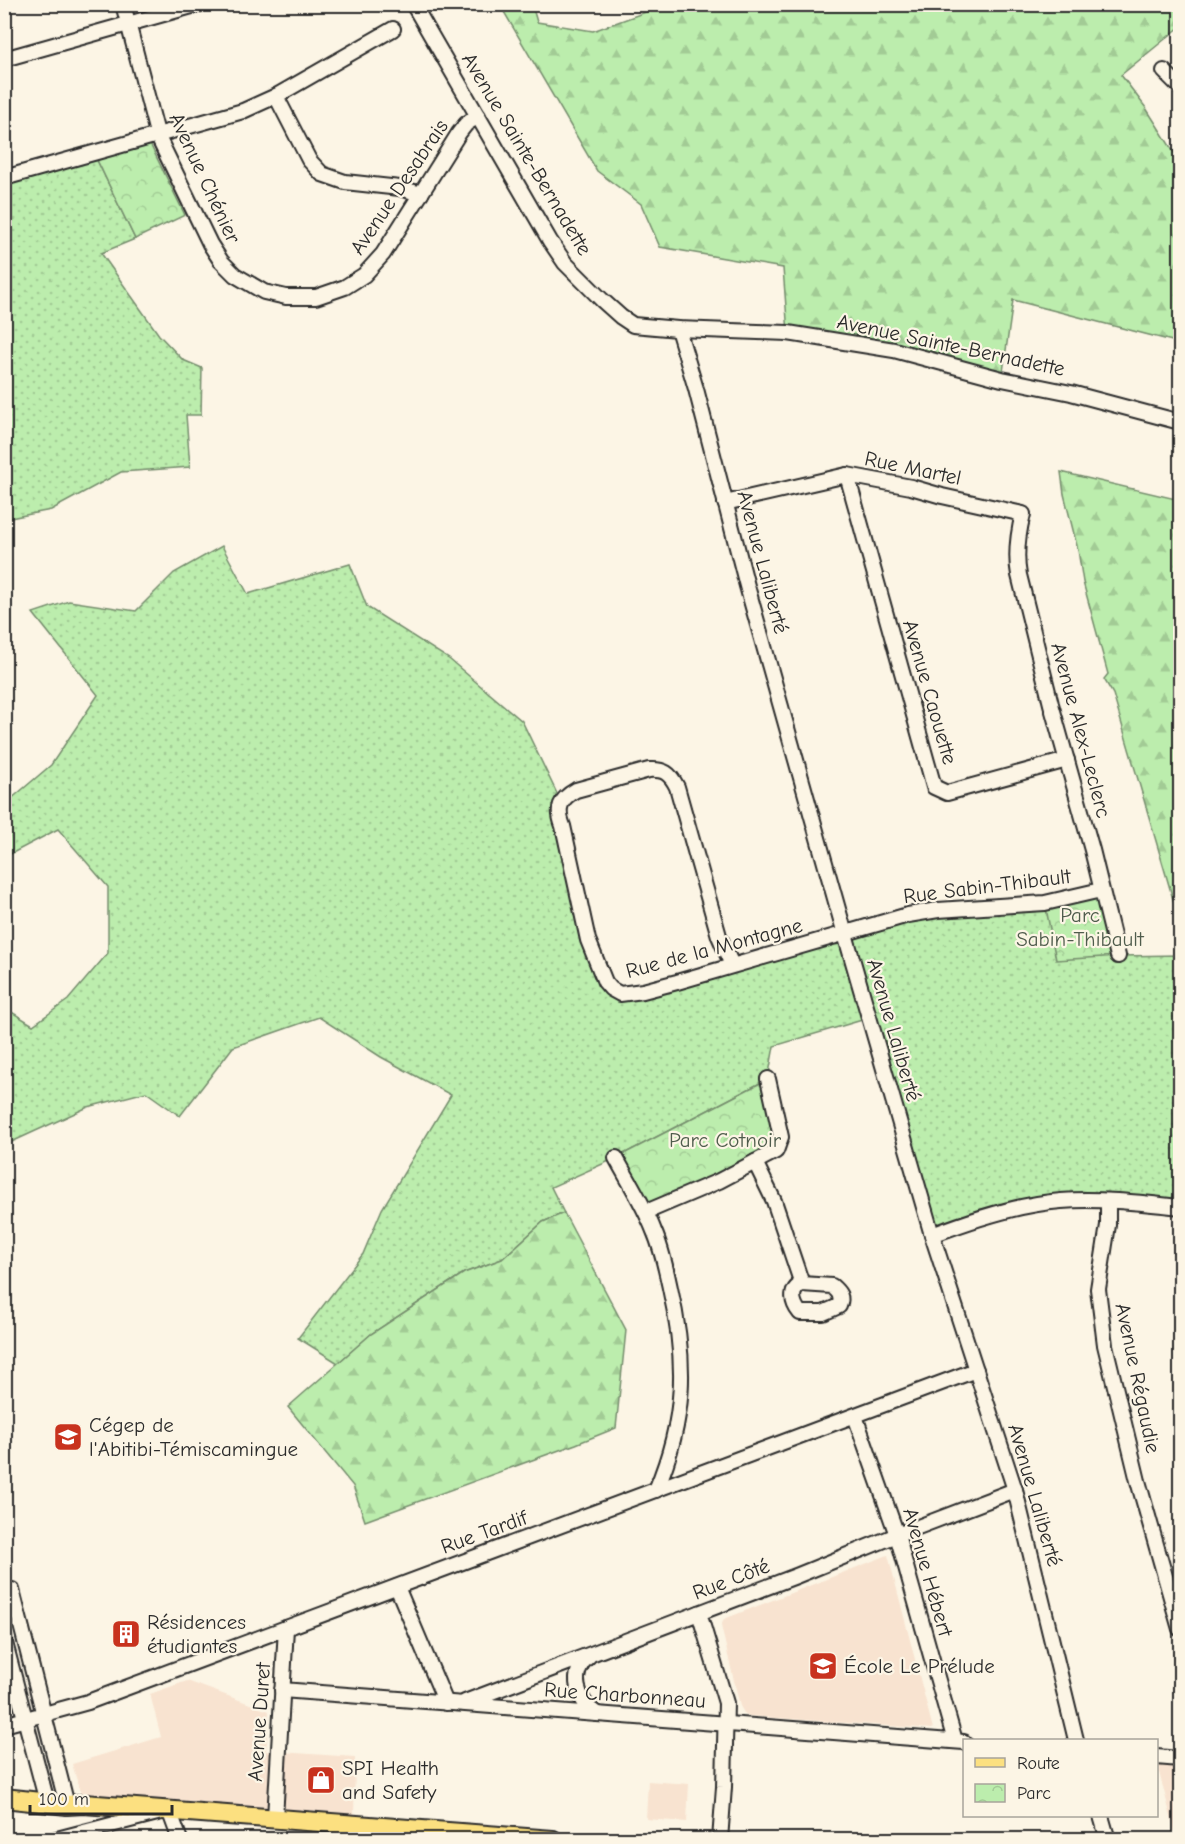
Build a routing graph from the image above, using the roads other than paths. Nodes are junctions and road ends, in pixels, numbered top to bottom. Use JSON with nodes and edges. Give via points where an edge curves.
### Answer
{"nodes":[{"id":1,"x":123,"y":4,"type":"edge"},
{"id":2,"x":199,"y":4,"type":"edge"},
{"id":3,"x":413,"y":4,"type":"edge"},
{"id":4,"x":128,"y":24,"type":"junction"},
{"id":5,"x":393,"y":29,"type":"dead end"},
{"id":6,"x":4,"y":59,"type":"edge"},
{"id":7,"x":1164,"y":71,"type":"dead end"},
{"id":8,"x":1180,"y":87,"type":"edge"},
{"id":9,"x":276,"y":96,"type":"junction"},
{"id":10,"x":478,"y":116,"type":"junction"},
{"id":11,"x":158,"y":136,"type":"junction"},
{"id":12,"x":4,"y":178,"type":"edge"},
{"id":13,"x":421,"y":194,"type":"junction"},
{"id":14,"x":286,"y":297,"type":"joint"},
{"id":15,"x":678,"y":329,"type":"junction"},
{"id":16,"x":1180,"y":422,"type":"edge"},
{"id":17,"x":847,"y":475,"type":"junction"},
{"id":18,"x":725,"y":503,"type":"junction"},
{"id":19,"x":1023,"y":514,"type":"joint"},
{"id":20,"x":1066,"y":760,"type":"junction"},
{"id":21,"x":1101,"y":890,"type":"junction"},
{"id":22,"x":844,"y":934,"type":"junction"},
{"id":23,"x":1118,"y":956,"type":"dead end"},
{"id":24,"x":732,"y":965,"type":"junction"},
{"id":25,"x":768,"y":1079,"type":"dead end"},
{"id":26,"x":616,"y":1158,"type":"dead end"},
{"id":27,"x":755,"y":1162,"type":"junction"},
{"id":28,"x":1108,"y":1202,"type":"junction"},
{"id":29,"x":1180,"y":1207,"type":"edge"},
{"id":30,"x":646,"y":1212,"type":"junction"},
{"id":31,"x":932,"y":1235,"type":"junction"},
{"id":32,"x":802,"y":1284,"type":"dead end"},
{"id":33,"x":976,"y":1370,"type":"junction"},
{"id":34,"x":855,"y":1416,"type":"junction"},
{"id":35,"x":656,"y":1490,"type":"junction"},
{"id":36,"x":1015,"y":1490,"type":"junction"},
{"id":37,"x":897,"y":1535,"type":"junction"},
{"id":38,"x":397,"y":1587,"type":"junction"},
{"id":39,"x":8,"y":1591,"type":"edge"},
{"id":40,"x":699,"y":1613,"type":"junction"},
{"id":41,"x":286,"y":1628,"type":"junction"},
{"id":42,"x":1180,"y":1629,"type":"edge"},
{"id":43,"x":4,"y":1640,"type":"edge"},
{"id":44,"x":591,"y":1654,"type":"junction"},
{"id":45,"x":282,"y":1690,"type":"junction"},
{"id":46,"x":453,"y":1703,"type":"junction"},
{"id":47,"x":43,"y":1714,"type":"junction"},
{"id":48,"x":597,"y":1714,"type":"junction"},
{"id":49,"x":25,"y":1719,"type":"junction"},
{"id":50,"x":727,"y":1724,"type":"junction"},
{"id":51,"x":4,"y":1725,"type":"edge"},
{"id":52,"x":1076,"y":1739,"type":"edge"},
{"id":53,"x":960,"y":1742,"type":"edge"},
{"id":54,"x":1158,"y":1757,"type":"edge"},
{"id":55,"x":1180,"y":1759,"type":"edge"},
{"id":56,"x":4,"y":1798,"type":"edge"},
{"id":57,"x":47,"y":1802,"type":"junction"},
{"id":58,"x":68,"y":1805,"type":"junction"},
{"id":59,"x":169,"y":1810,"type":"junction"},
{"id":60,"x":1102,"y":1817,"type":"edge"},
{"id":61,"x":275,"y":1818,"type":"junction"},
{"id":62,"x":433,"y":1835,"type":"edge"},
{"id":63,"x":53,"y":1839,"type":"edge"},
{"id":64,"x":180,"y":1839,"type":"edge"},
{"id":65,"x":553,"y":1839,"type":"edge"},
{"id":66,"x":720,"y":1839,"type":"edge"},
{"id":67,"x":1108,"y":1839,"type":"edge"}],
"edges":[{"from":1,"to":4,"type":"street","name":"Avenue Chénier"},
{"from":2,"to":4,"type":"street"},
{"from":3,"to":10,"type":"street","name":"Avenue Sainte-Bernadette"},
{"from":4,"to":6,"type":"street"},
{"from":4,"to":11,"type":"street","name":"Avenue Chénier"},
{"from":5,"to":9,"type":"street"},
{"from":7,"to":8,"type":"street"},
{"from":9,"to":11,"type":"street","via":[[243,111]]},
{"from":9,"to":13,"type":"street","via":[[309,160],[322,174],[345,182]]},
{"from":10,"to":13,"type":"street","name":"Avenue Desabrais","via":[[459,133]]},
{"from":10,"to":15,"type":"street","name":"Avenue Sainte-Bernadette","via":[[565,262],[633,325]]},
{"from":11,"to":12,"type":"street"},
{"from":11,"to":14,"type":"street","name":"Avenue Chénier","via":[[221,261],[253,287]]},
{"from":13,"to":14,"type":"street","name":"Avenue Desabrais","via":[[383,254],[364,275],[326,295]]},
{"from":15,"to":16,"type":"street","name":"Avenue Sainte-Bernadette","via":[[788,333],[894,350]]},
{"from":15,"to":18,"type":"street","name":"Avenue Laliberté"},
{"from":17,"to":18,"type":"street","name":"Rue Martel"},
{"from":17,"to":19,"type":"street","name":"Rue Martel"},
{"from":17,"to":20,"type":"street","name":"Avenue Caouette","via":[[934,787],[947,793]]},
{"from":18,"to":22,"type":"street","name":"Avenue Laliberté"},
{"from":19,"to":20,"type":"street","name":"Avenue Alex-Leclerc","via":[[1017,567]]},
{"from":20,"to":21,"type":"street","name":"Avenue Alex-Leclerc"},
{"from":21,"to":22,"type":"street","name":"Rue Sabin-Thibault","via":[[1046,903],[923,912]]},
{"from":21,"to":23,"type":"street","name":"Avenue Alex-Leclerc"},
{"from":22,"to":24,"type":"street","name":"Rue de la Montagne"},
{"from":22,"to":31,"type":"street","name":"Avenue Laliberté"},
{"from":24,"to":24,"type":"street","name":"Rue de la Montagne","via":[[719,936],[670,774],[649,770],[566,795],[559,815],[588,940],[598,969],[611,989],[621,994],[643,991]]},
{"from":25,"to":27,"type":"street","via":[[781,1137],[776,1150]]},
{"from":26,"to":30,"type":"street"},
{"from":27,"to":30,"type":"street"},
{"from":27,"to":32,"type":"street","via":[[774,1201]]},
{"from":28,"to":29,"type":"street"},
{"from":28,"to":31,"type":"street","via":[[1034,1205]]},
{"from":28,"to":42,"type":"street","name":"Avenue Régaudie","via":[[1098,1289],[1105,1345]]},
{"from":30,"to":35,"type":"street","via":[[656,1233],[671,1290],[682,1375],[677,1426]]},
{"from":31,"to":33,"type":"street","name":"Avenue Laliberté"},
{"from":33,"to":34,"type":"street","name":"Rue Tardif"},
{"from":33,"to":36,"type":"street","name":"Avenue Laliberté"},
{"from":34,"to":35,"type":"street","name":"Rue Tardif"},
{"from":34,"to":37,"type":"street","name":"Avenue Hébert"},
{"from":35,"to":38,"type":"street","name":"Rue Tardif"},
{"from":36,"to":37,"type":"street","name":"Rue Côté"},
{"from":36,"to":52,"type":"street","name":"Avenue Laliberté"},
{"from":37,"to":40,"type":"street","name":"Rue Côté"},
{"from":37,"to":53,"type":"street","name":"Avenue Hébert"},
{"from":38,"to":41,"type":"street","name":"Rue Tardif"},
{"from":38,"to":46,"type":"street"},
{"from":39,"to":47,"type":"street"},
{"from":40,"to":44,"type":"street","name":"Rue Côté"},
{"from":40,"to":50,"type":"street","via":[[726,1702]]},
{"from":41,"to":45,"type":"street","name":"Avenue Duret"},
{"from":41,"to":47,"type":"street","name":"Rue Tardif","via":[[83,1704]]},
{"from":43,"to":49,"type":"street"},
{"from":44,"to":46,"type":"street","name":"Rue Côté"},
{"from":44,"to":48,"type":"street","via":[[579,1667],[577,1680],[587,1708]]},
{"from":45,"to":46,"type":"street","name":"Rue Charbonneau"},
{"from":45,"to":61,"type":"street","name":"Avenue Duret"},
{"from":46,"to":48,"type":"street","name":"Rue Charbonneau"},
{"from":47,"to":49,"type":"street","name":"Rue Tardif"},
{"from":47,"to":58,"type":"street"},
{"from":48,"to":50,"type":"street","name":"Rue Charbonneau"},
{"from":49,"to":51,"type":"street","name":"Rue Tardif"},
{"from":49,"to":57,"type":"street"},
{"from":50,"to":53,"type":"street","name":"Rue Charbonneau"},
{"from":50,"to":66,"type":"street"},
{"from":54,"to":55,"type":"street"},
{"from":56,"to":57,"type":"main road"},
{"from":57,"to":58,"type":"main road"},
{"from":58,"to":59,"type":"main road"},
{"from":59,"to":61,"type":"main road"},
{"from":59,"to":63,"type":"street"},
{"from":59,"to":64,"type":"street"},
{"from":60,"to":67,"type":"street"},
{"from":61,"to":62,"type":"main road"},
{"from":62,"to":65,"type":"main road"}]}
